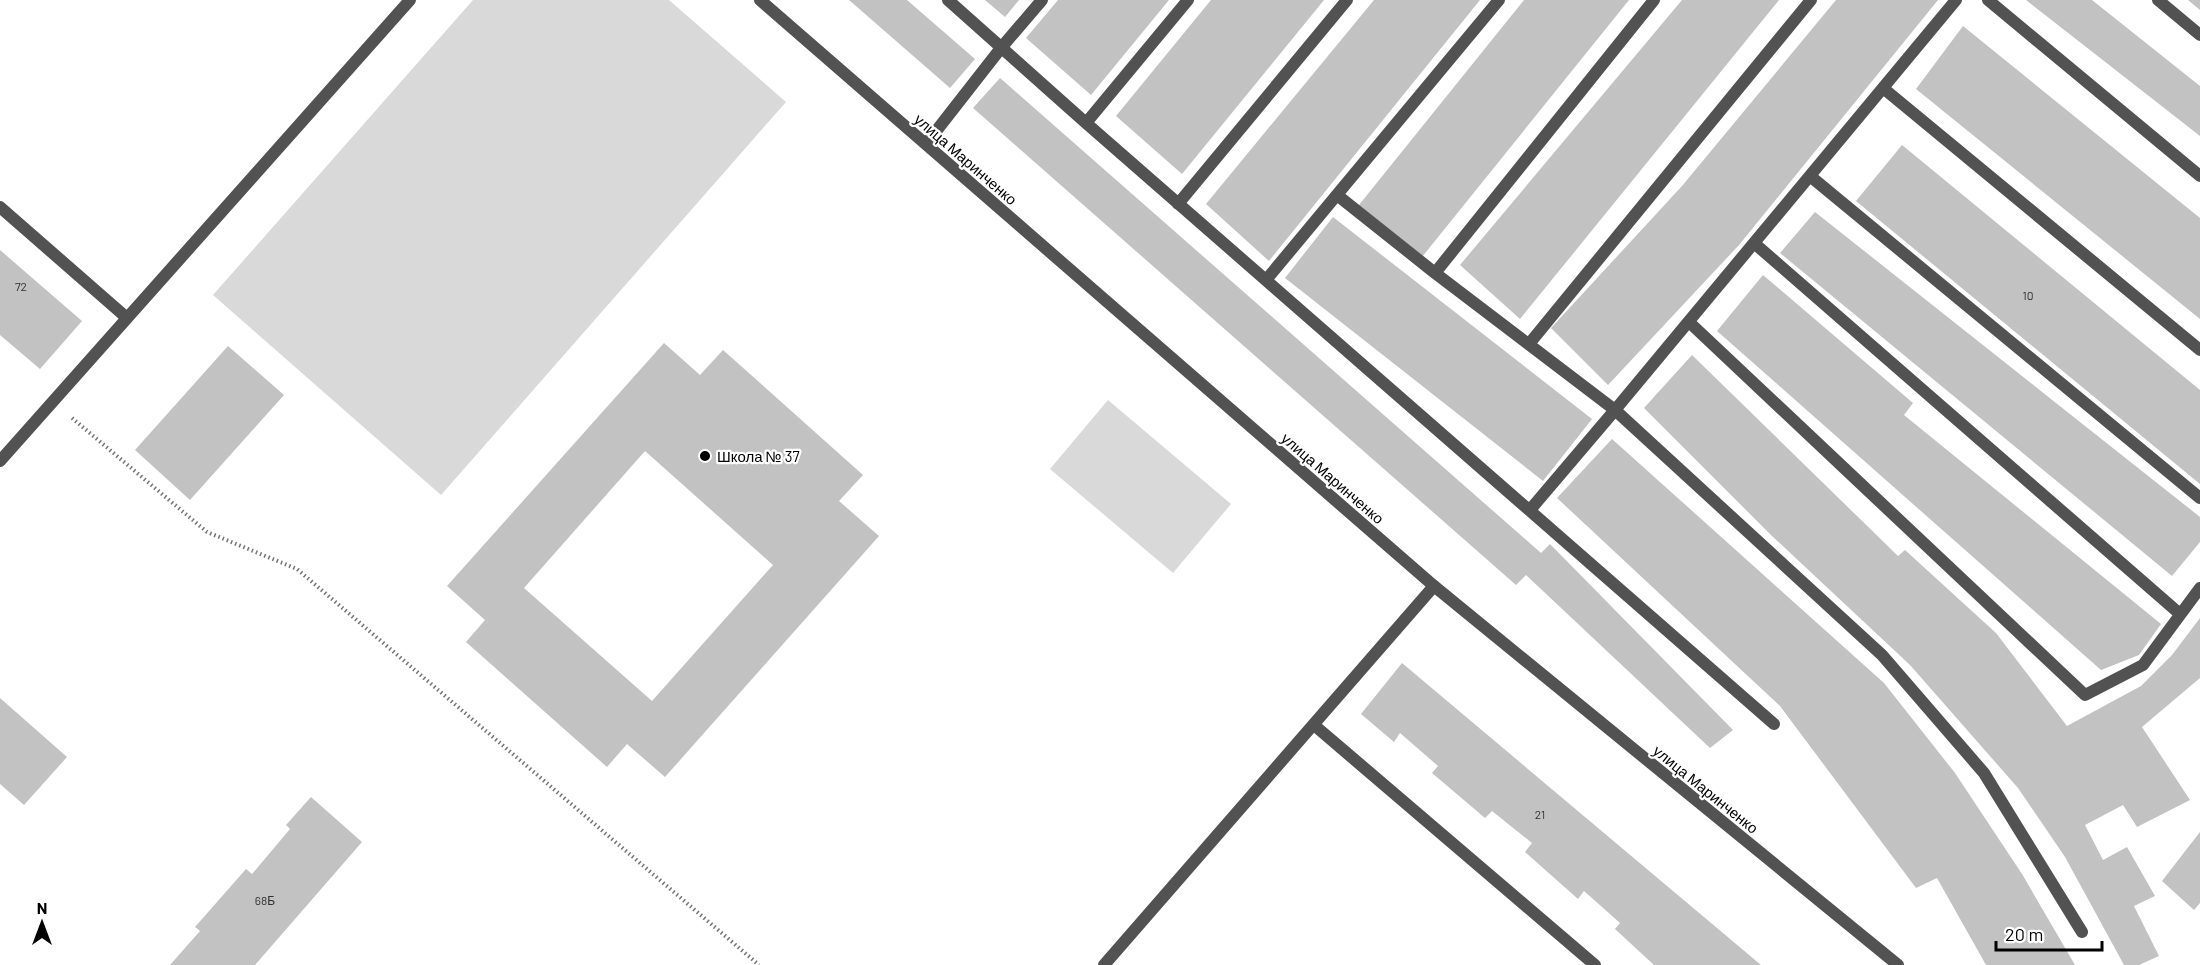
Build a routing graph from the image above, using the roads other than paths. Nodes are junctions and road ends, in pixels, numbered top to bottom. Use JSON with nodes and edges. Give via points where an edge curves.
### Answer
{"nodes":[{"id":1,"x":410,"y":0,"type":"edge"},
{"id":2,"x":760,"y":0,"type":"edge"},
{"id":3,"x":948,"y":0,"type":"edge"},
{"id":4,"x":1042,"y":0,"type":"edge"},
{"id":5,"x":1188,"y":0,"type":"edge"},
{"id":6,"x":1347,"y":0,"type":"edge"},
{"id":7,"x":1499,"y":0,"type":"edge"},
{"id":8,"x":1654,"y":0,"type":"edge"},
{"id":9,"x":1811,"y":0,"type":"edge"},
{"id":10,"x":1956,"y":0,"type":"edge"},
{"id":11,"x":1988,"y":0,"type":"edge"},
{"id":12,"x":2158,"y":0,"type":"edge"},
{"id":13,"x":2200,"y":34,"type":"edge"},
{"id":14,"x":1002,"y":48,"type":"junction"},
{"id":15,"x":1882,"y":88,"type":"junction"},
{"id":16,"x":1086,"y":123,"type":"junction"},
{"id":17,"x":926,"y":144,"type":"junction"},
{"id":18,"x":1810,"y":176,"type":"junction"},
{"id":19,"x":2200,"y":176,"type":"edge"},
{"id":20,"x":1337,"y":195,"type":"junction"},
{"id":21,"x":1178,"y":204,"type":"junction"},
{"id":22,"x":0,"y":207,"type":"edge"},
{"id":23,"x":1754,"y":243,"type":"junction"},
{"id":24,"x":1435,"y":273,"type":"junction"},
{"id":25,"x":1266,"y":280,"type":"junction"},
{"id":26,"x":127,"y":318,"type":"junction"},
{"id":27,"x":1689,"y":322,"type":"junction"},
{"id":28,"x":1529,"y":344,"type":"junction"},
{"id":29,"x":2200,"y":350,"type":"edge"},
{"id":30,"x":1615,"y":410,"type":"junction"},
{"id":31,"x":0,"y":461,"type":"edge"},
{"id":32,"x":2200,"y":498,"type":"edge"},
{"id":33,"x":1530,"y":510,"type":"junction"},
{"id":34,"x":1434,"y":586,"type":"junction"},
{"id":35,"x":2200,"y":588,"type":"edge"},
{"id":36,"x":2181,"y":614,"type":"junction"},
{"id":37,"x":1774,"y":724,"type":"dead end"},
{"id":38,"x":1314,"y":725,"type":"junction"},
{"id":39,"x":2082,"y":932,"type":"dead end"},
{"id":40,"x":1104,"y":965,"type":"edge"},
{"id":41,"x":1595,"y":965,"type":"edge"},
{"id":42,"x":1898,"y":965,"type":"edge"}],
"edges":[{"from":1,"to":26,"type":"street"},
{"from":2,"to":17,"type":"street","name":"улица Маринченко"},
{"from":3,"to":14,"type":"street"},
{"from":4,"to":14,"type":"street"},
{"from":5,"to":16,"type":"street"},
{"from":6,"to":21,"type":"street"},
{"from":7,"to":20,"type":"street"},
{"from":8,"to":24,"type":"street"},
{"from":9,"to":28,"type":"street"},
{"from":10,"to":15,"type":"street"},
{"from":11,"to":19,"type":"street"},
{"from":12,"to":13,"type":"street"},
{"from":14,"to":16,"type":"street"},
{"from":14,"to":17,"type":"street"},
{"from":15,"to":18,"type":"street"},
{"from":15,"to":29,"type":"street"},
{"from":16,"to":21,"type":"street"},
{"from":17,"to":34,"type":"street","name":"улица Маринченко"},
{"from":18,"to":23,"type":"street"},
{"from":18,"to":32,"type":"street"},
{"from":20,"to":24,"type":"street"},
{"from":20,"to":25,"type":"street"},
{"from":21,"to":25,"type":"street"},
{"from":22,"to":26,"type":"street"},
{"from":23,"to":27,"type":"street"},
{"from":23,"to":36,"type":"street"},
{"from":24,"to":28,"type":"street"},
{"from":25,"to":33,"type":"street"},
{"from":26,"to":31,"type":"street"},
{"from":27,"to":30,"type":"street"},
{"from":27,"to":36,"type":"street","via":[[2085,695],[2143,665]]},
{"from":28,"to":30,"type":"street"},
{"from":30,"to":33,"type":"street"},
{"from":30,"to":39,"type":"street","via":[[1882,655],[1984,772]]},
{"from":33,"to":37,"type":"street"},
{"from":34,"to":38,"type":"street"},
{"from":34,"to":42,"type":"street","name":"улица Маринченко"},
{"from":35,"to":36,"type":"street"},
{"from":38,"to":40,"type":"street"},
{"from":38,"to":41,"type":"street"}]}
